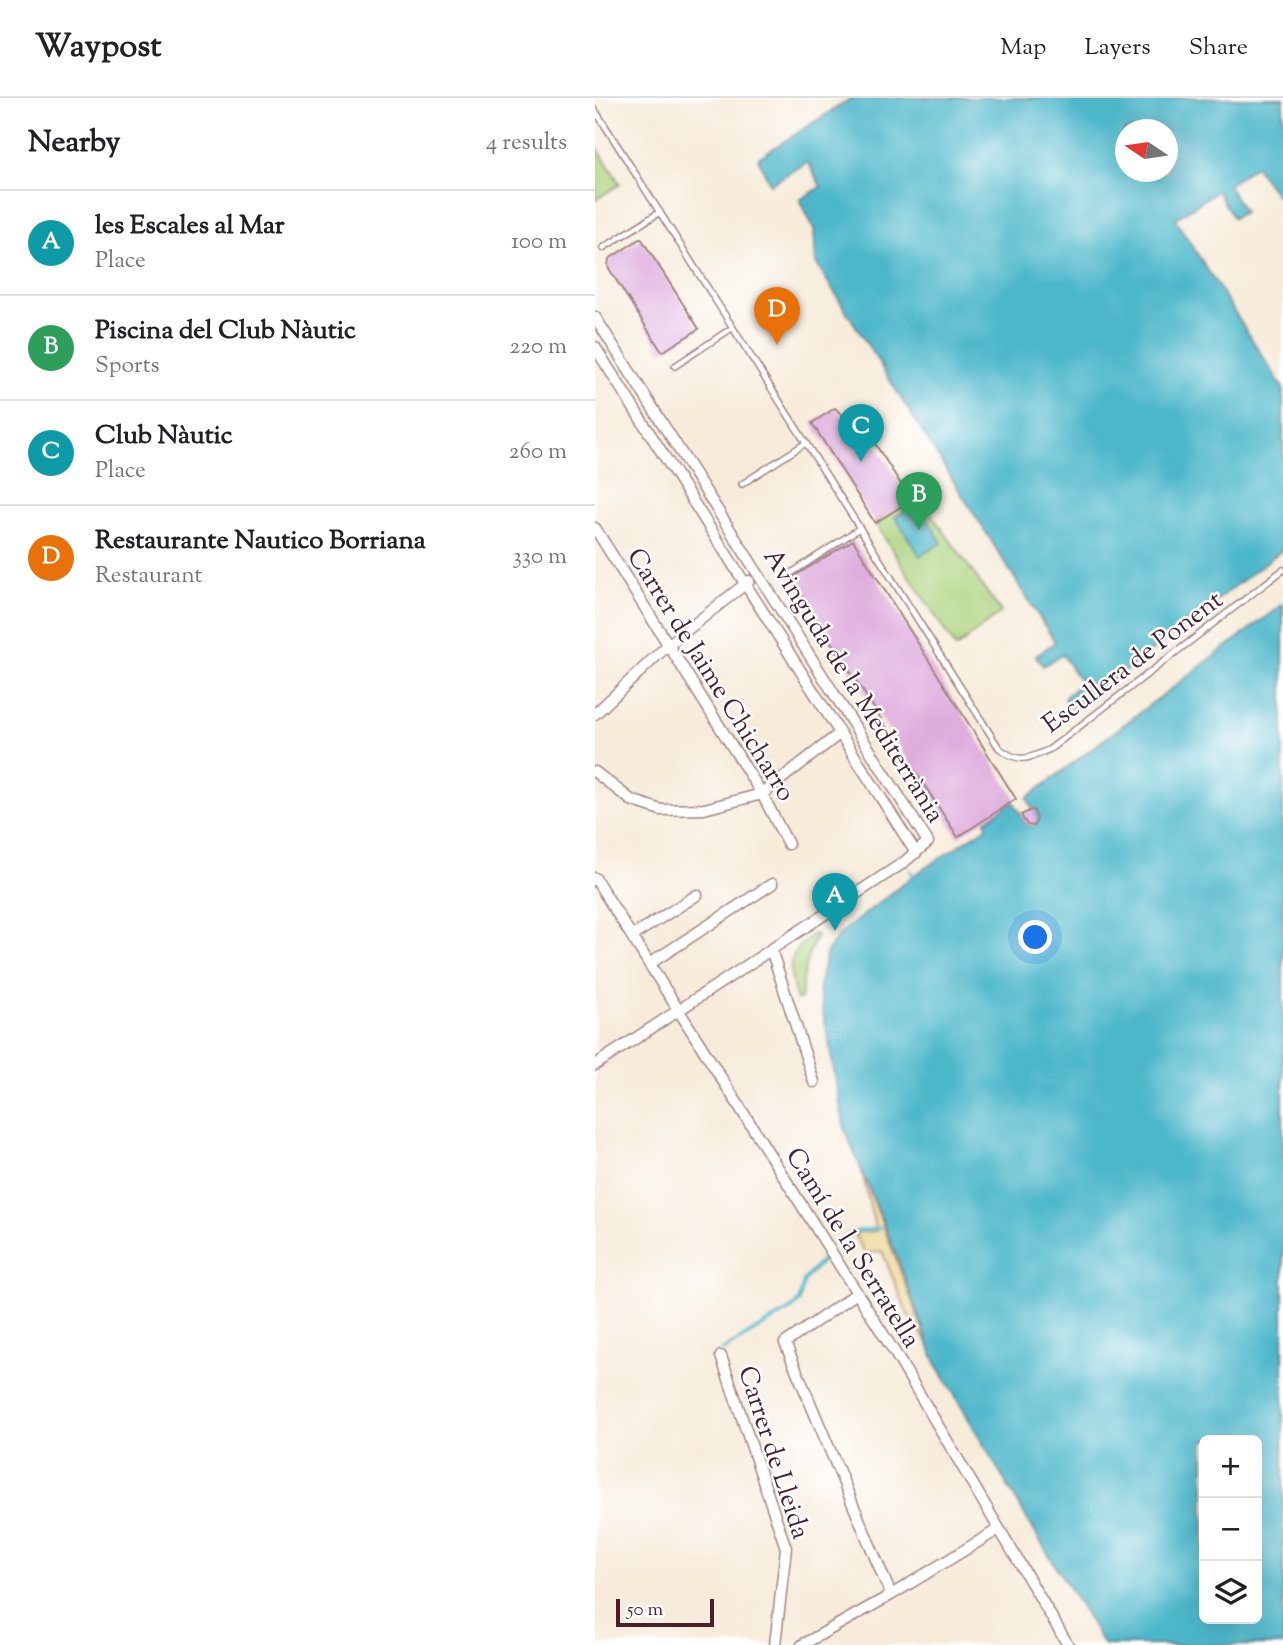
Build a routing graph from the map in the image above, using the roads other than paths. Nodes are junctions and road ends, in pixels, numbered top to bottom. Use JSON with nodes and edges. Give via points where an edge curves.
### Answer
{"nodes":[{"id":1,"x":595,"y":110,"type":"edge"},
{"id":2,"x":660,"y":212,"type":"junction"},
{"id":3,"x":603,"y":248,"type":"dead end"},
{"id":4,"x":595,"y":317,"type":"edge"},
{"id":5,"x":732,"y":328,"type":"junction"},
{"id":6,"x":614,"y":346,"type":"junction"},
{"id":7,"x":597,"y":354,"type":"edge"},
{"id":8,"x":675,"y":366,"type":"dead end"},
{"id":9,"x":806,"y":443,"type":"junction"},
{"id":10,"x":743,"y":484,"type":"dead end"},
{"id":11,"x":595,"y":528,"type":"edge"},
{"id":12,"x":860,"y":528,"type":"junction"},
{"id":13,"x":1283,"y":570,"type":"edge"},
{"id":14,"x":793,"y":572,"type":"dead end"},
{"id":15,"x":759,"y":574,"type":"junction"},
{"id":16,"x":746,"y":584,"type":"junction"},
{"id":17,"x":668,"y":645,"type":"junction"},
{"id":18,"x":595,"y":714,"type":"edge"},
{"id":19,"x":839,"y":734,"type":"junction"},
{"id":20,"x":595,"y":772,"type":"edge"},
{"id":21,"x":762,"y":794,"type":"junction"},
{"id":22,"x":788,"y":844,"type":"dead end"},
{"id":23,"x":916,"y":853,"type":"junction"},
{"id":24,"x":595,"y":878,"type":"edge"},
{"id":25,"x":772,"y":884,"type":"dead end"},
{"id":26,"x":697,"y":895,"type":"dead end"},
{"id":27,"x":632,"y":936,"type":"junction"},
{"id":28,"x":771,"y":948,"type":"junction"},
{"id":29,"x":649,"y":964,"type":"junction"},
{"id":30,"x":678,"y":1011,"type":"junction"},
{"id":31,"x":595,"y":1065,"type":"edge"},
{"id":32,"x":814,"y":1082,"type":"dead end"},
{"id":33,"x":857,"y":1293,"type":"junction"},
{"id":34,"x":721,"y":1356,"type":"dead end"},
{"id":35,"x":999,"y":1529,"type":"junction"},
{"id":36,"x":891,"y":1595,"type":"junction"},
{"id":37,"x":775,"y":1645,"type":"edge"},
{"id":38,"x":802,"y":1645,"type":"edge"},
{"id":39,"x":1068,"y":1645,"type":"edge"}],
"edges":[{"from":1,"to":2,"type":"lane"},
{"from":2,"to":3,"type":"lane"},
{"from":2,"to":5,"type":"lane"},
{"from":4,"to":6,"type":"street","name":"Avinguda de la Mediterrània"},
{"from":5,"to":8,"type":"lane"},
{"from":5,"to":9,"type":"lane"},
{"from":6,"to":7,"type":"street"},
{"from":6,"to":15,"type":"street","name":"Avinguda de la Mediterrània"},
{"from":7,"to":16,"type":"street","name":"Avinguda de la Mediterrània"},
{"from":9,"to":10,"type":"lane"},
{"from":9,"to":12,"type":"lane"},
{"from":11,"to":17,"type":"street","name":"Carrer de Jaime Chicharro"},
{"from":12,"to":13,"type":"lane","name":"Escullera de Ponent","via":[[999,748],[1011,758],[1031,758],[1050,749]]},
{"from":12,"to":14,"type":"lane"},
{"from":15,"to":16,"type":"street"},
{"from":15,"to":23,"type":"street","name":"Avinguda de la Mediterrània","via":[[928,842]]},
{"from":16,"to":17,"type":"street"},
{"from":16,"to":19,"type":"street","name":"Avinguda de la Mediterrània"},
{"from":17,"to":18,"type":"street"},
{"from":17,"to":21,"type":"street","name":"Carrer de Jaime Chicharro"},
{"from":19,"to":21,"type":"street"},
{"from":19,"to":23,"type":"street","name":"Avinguda de la Mediterrània"},
{"from":20,"to":21,"type":"street","via":[[631,800],[661,810],[704,809]]},
{"from":21,"to":22,"type":"street","name":"Carrer de Jaime Chicharro"},
{"from":23,"to":28,"type":"street"},
{"from":24,"to":27,"type":"street","name":"Camí de la Serratella"},
{"from":25,"to":29,"type":"street"},
{"from":26,"to":27,"type":"street"},
{"from":27,"to":29,"type":"street","name":"Camí de la Serratella"},
{"from":28,"to":30,"type":"street"},
{"from":28,"to":32,"type":"street"},
{"from":29,"to":30,"type":"street","name":"Camí de la Serratella"},
{"from":30,"to":31,"type":"street"},
{"from":30,"to":33,"type":"street","name":"Camí de la Serratella"},
{"from":33,"to":35,"type":"street","name":"Camí de la Serratella"},
{"from":33,"to":36,"type":"street","via":[[785,1343]]},
{"from":34,"to":37,"type":"street","name":"Carrer de Lleida","via":[[786,1548]]},
{"from":35,"to":36,"type":"street"},
{"from":35,"to":39,"type":"street","name":"Camí de la Serratella"},
{"from":36,"to":38,"type":"street"}]}
